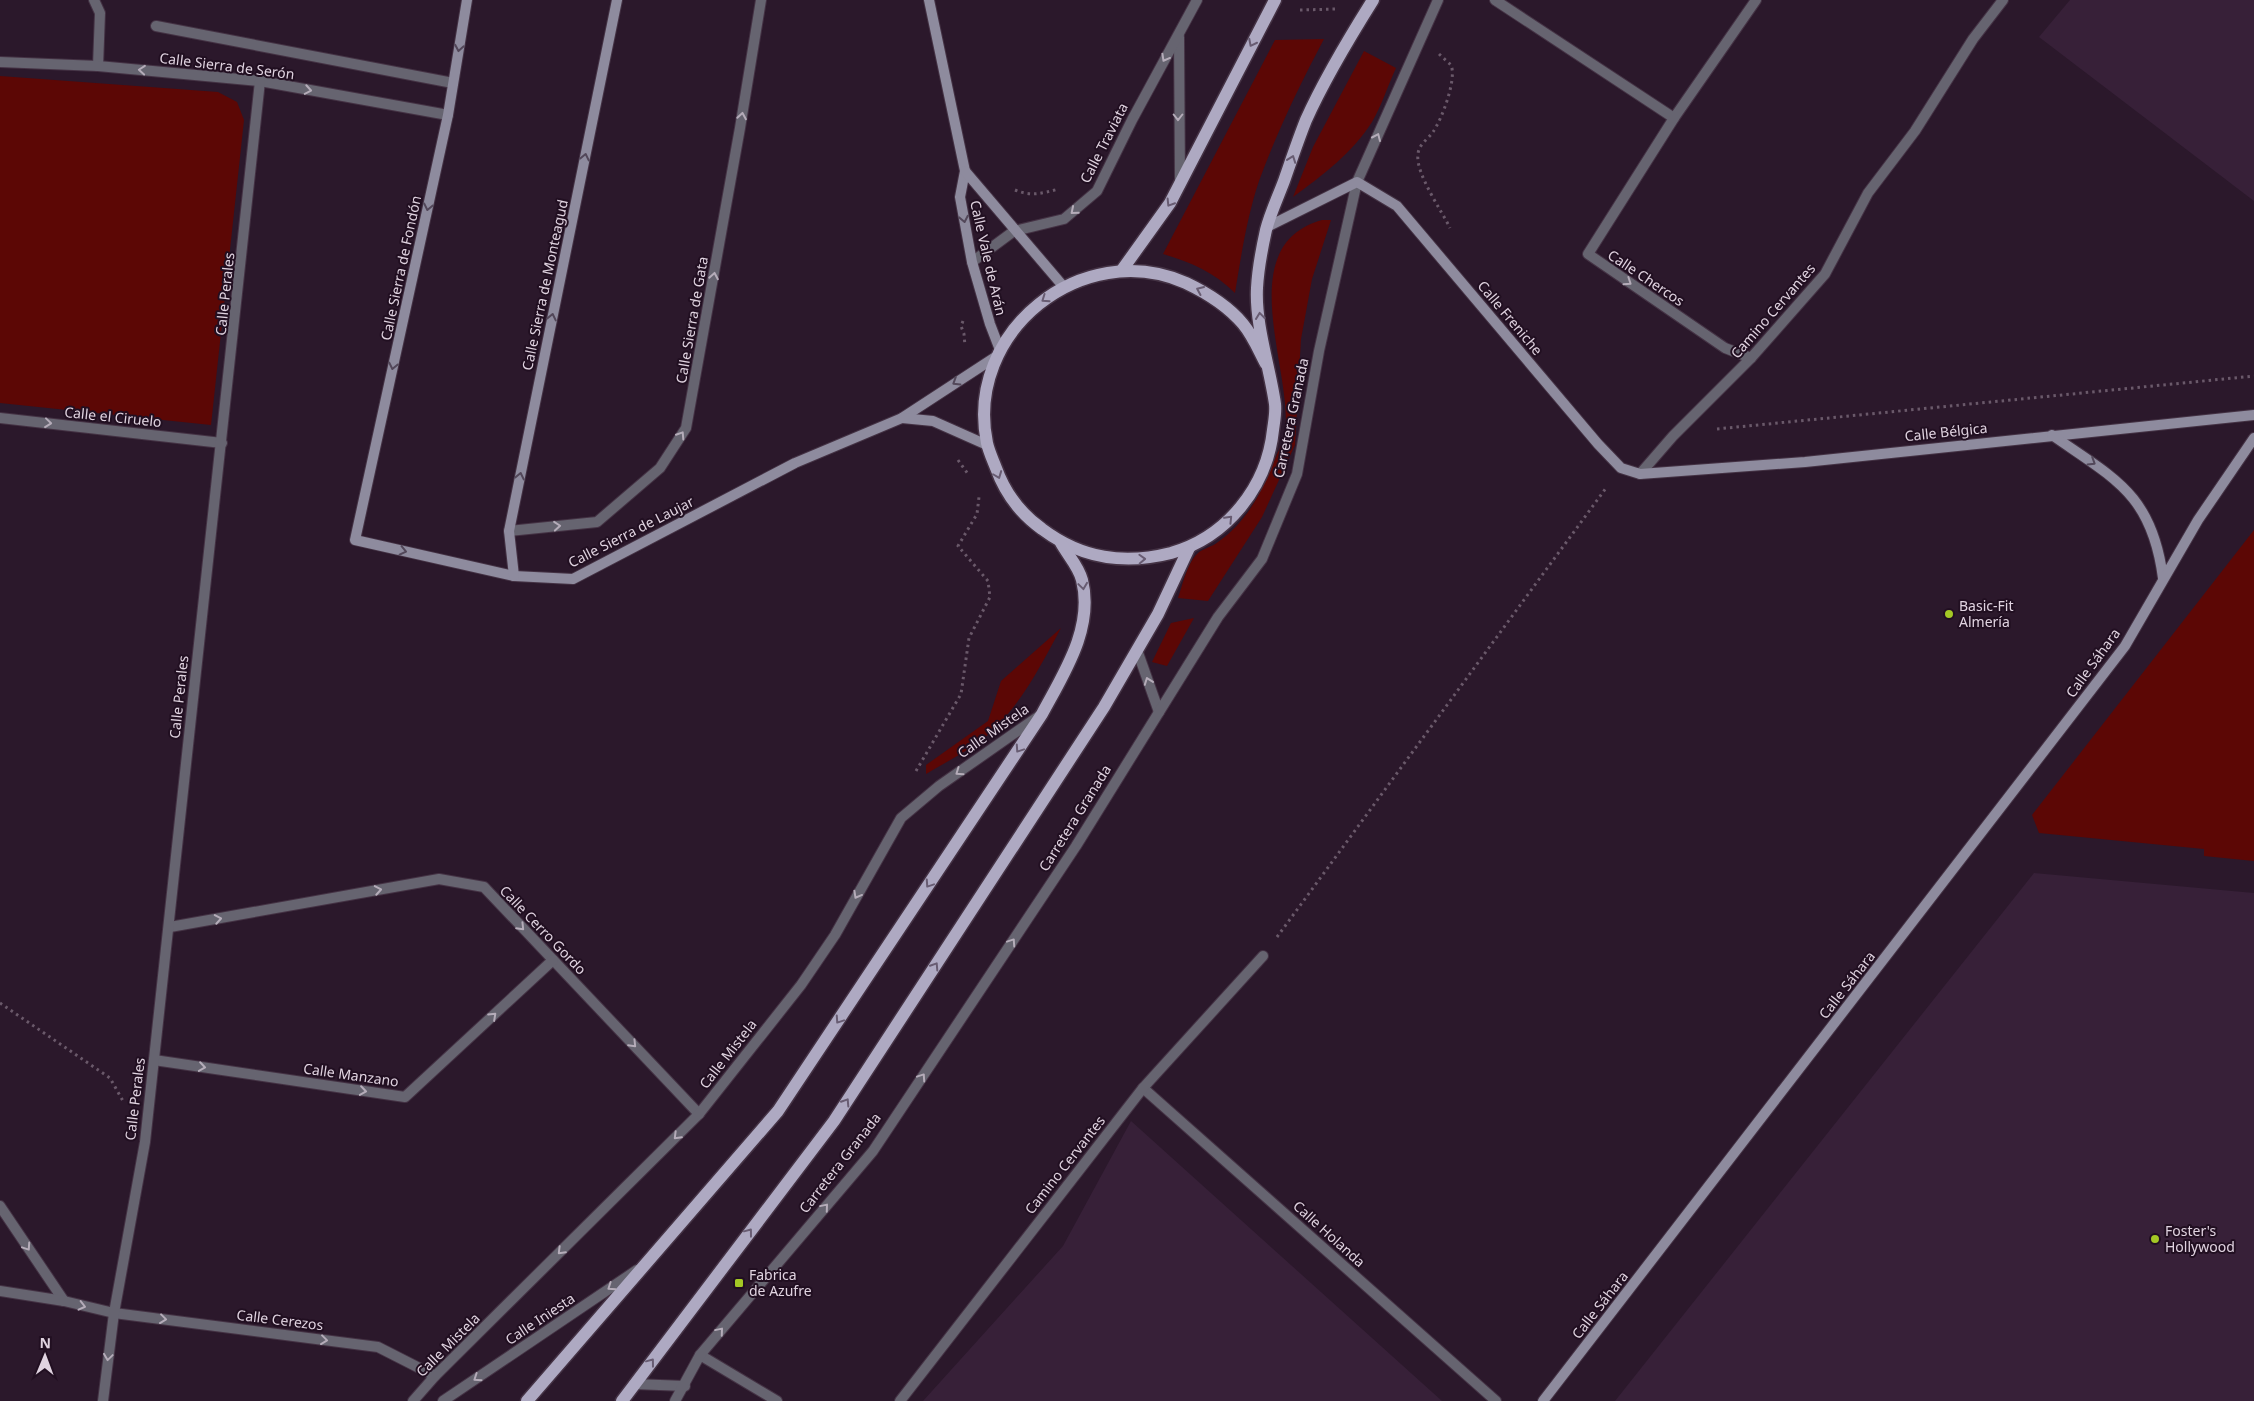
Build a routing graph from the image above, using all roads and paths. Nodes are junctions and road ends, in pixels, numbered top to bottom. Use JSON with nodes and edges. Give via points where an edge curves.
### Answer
{"nodes":[{"id":1,"x":94,"y":0,"type":"edge"},
{"id":2,"x":468,"y":0,"type":"edge"},
{"id":3,"x":617,"y":0,"type":"edge"},
{"id":4,"x":760,"y":0,"type":"edge"},
{"id":5,"x":929,"y":0,"type":"edge"},
{"id":6,"x":1197,"y":0,"type":"edge"},
{"id":7,"x":1274,"y":0,"type":"edge"},
{"id":8,"x":1373,"y":0,"type":"edge"},
{"id":9,"x":1438,"y":0,"type":"edge"},
{"id":10,"x":1495,"y":0,"type":"edge"},
{"id":11,"x":1756,"y":0,"type":"edge"},
{"id":12,"x":2003,"y":0,"type":"edge"},
{"id":13,"x":1362,"y":18,"type":"junction"},
{"id":14,"x":156,"y":26,"type":"dead end"},
{"id":15,"x":1179,"y":33,"type":"junction"},
{"id":16,"x":1417,"y":45,"type":"junction"},
{"id":17,"x":0,"y":62,"type":"edge"},
{"id":18,"x":98,"y":66,"type":"junction"},
{"id":19,"x":260,"y":81,"type":"junction"},
{"id":20,"x":453,"y":83,"type":"junction"},
{"id":21,"x":448,"y":114,"type":"junction"},
{"id":22,"x":1674,"y":118,"type":"junction"},
{"id":23,"x":965,"y":171,"type":"junction"},
{"id":24,"x":1357,"y":182,"type":"junction"},
{"id":25,"x":1180,"y":185,"type":"junction"},
{"id":26,"x":1012,"y":188,"type":"dead end"},
{"id":27,"x":1097,"y":191,"type":"junction"},
{"id":28,"x":1267,"y":227,"type":"junction"},
{"id":29,"x":1014,"y":231,"type":"junction"},
{"id":30,"x":1452,"y":233,"type":"dead end"},
{"id":31,"x":972,"y":262,"type":"junction"},
{"id":32,"x":1122,"y":270,"type":"junction"},
{"id":33,"x":1063,"y":286,"type":"junction"},
{"id":34,"x":965,"y":318,"type":"dead end"},
{"id":35,"x":965,"y":349,"type":"dead end"},
{"id":36,"x":999,"y":353,"type":"junction"},
{"id":37,"x":1752,"y":358,"type":"junction"},
{"id":38,"x":1266,"y":364,"type":"junction"},
{"id":39,"x":2254,"y":376,"type":"edge"},
{"id":40,"x":2254,"y":415,"type":"edge"},
{"id":41,"x":0,"y":418,"type":"edge"},
{"id":42,"x":902,"y":418,"type":"junction"},
{"id":43,"x":933,"y":421,"type":"junction"},
{"id":44,"x":1712,"y":429,"type":"dead end"},
{"id":45,"x":2052,"y":435,"type":"junction"},
{"id":46,"x":2254,"y":438,"type":"edge"},
{"id":47,"x":222,"y":443,"type":"junction"},
{"id":48,"x":987,"y":445,"type":"junction"},
{"id":49,"x":1621,"y":468,"type":"junction"},
{"id":50,"x":1640,"y":474,"type":"junction"},
{"id":51,"x":970,"y":478,"type":"dead end"},
{"id":52,"x":977,"y":490,"type":"dead end"},
{"id":53,"x":509,"y":531,"type":"junction"},
{"id":54,"x":356,"y":540,"type":"joint"},
{"id":55,"x":1061,"y":543,"type":"junction"},
{"id":56,"x":1189,"y":548,"type":"junction"},
{"id":57,"x":514,"y":576,"type":"junction"},
{"id":58,"x":2163,"y":578,"type":"junction"},
{"id":59,"x":1137,"y":650,"type":"junction"},
{"id":60,"x":1160,"y":712,"type":"junction"},
{"id":61,"x":1042,"y":714,"type":"junction"},
{"id":62,"x":910,"y":779,"type":"dead end"},
{"id":63,"x":170,"y":927,"type":"junction"},
{"id":64,"x":1263,"y":956,"type":"joint"},
{"id":65,"x":553,"y":960,"type":"junction"},
{"id":66,"x":0,"y":1003,"type":"edge"},
{"id":67,"x":154,"y":1060,"type":"junction"},
{"id":68,"x":1143,"y":1088,"type":"junction"},
{"id":69,"x":699,"y":1114,"type":"junction"},
{"id":70,"x":145,"y":1142,"type":"junction"},
{"id":71,"x":0,"y":1206,"type":"edge"},
{"id":72,"x":652,"y":1260,"type":"junction"},
{"id":73,"x":0,"y":1292,"type":"edge"},
{"id":74,"x":64,"y":1301,"type":"junction"},
{"id":75,"x":114,"y":1313,"type":"junction"},
{"id":76,"x":700,"y":1355,"type":"junction"},
{"id":77,"x":435,"y":1376,"type":"junction"},
{"id":78,"x":634,"y":1384,"type":"junction"},
{"id":79,"x":685,"y":1386,"type":"junction"},
{"id":80,"x":102,"y":1401,"type":"edge"},
{"id":81,"x":413,"y":1401,"type":"edge"},
{"id":82,"x":443,"y":1401,"type":"edge"},
{"id":83,"x":527,"y":1401,"type":"edge"},
{"id":84,"x":622,"y":1401,"type":"edge"},
{"id":85,"x":675,"y":1401,"type":"edge"},
{"id":86,"x":777,"y":1401,"type":"edge"},
{"id":87,"x":900,"y":1401,"type":"edge"},
{"id":88,"x":1496,"y":1401,"type":"edge"},
{"id":89,"x":1543,"y":1401,"type":"edge"}],
"edges":[{"from":1,"to":18,"type":"street","via":[[100,13]]},
{"from":2,"to":20,"type":"street","name":"Calle Sierra de Fondón","one_way":true},
{"from":53,"to":3,"type":"street","name":"Calle Sierra de Monteagud","one_way":true},
{"from":53,"to":4,"type":"street","name":"Calle Sierra de Gata","one_way":true,"via":[[597,522],[660,468],[686,428]]},
{"from":5,"to":23,"type":"street","name":"Calle Vale de Arán"},
{"from":6,"to":15,"type":"street","name":"Calle Traviata"},
{"from":7,"to":13,"type":"path","via":[[1289,9],[1345,9]]},
{"from":7,"to":25,"type":"main road","one_way":true},
{"from":8,"to":13,"type":"main road","name":"Carretera Granada"},
{"from":9,"to":16,"type":"street","name":"Carretera Granada"},
{"from":10,"to":22,"type":"street"},
{"from":11,"to":22,"type":"street","name":"Calle Chercos"},
{"from":12,"to":37,"type":"street","name":"Camino Cervantes","via":[[1973,39],[1915,131],[1868,193],[1825,274]]},
{"from":28,"to":13,"type":"main road","name":"Carretera Granada","one_way":true,"via":[[1307,118]]},
{"from":14,"to":20,"type":"street","name":"Calle Sierra de Serón"},
{"from":15,"to":25,"type":"street","name":"Calle Traviata","one_way":true},
{"from":15,"to":27,"type":"street","name":"Calle Traviata","one_way":true},
{"from":24,"to":16,"type":"street","name":"Carretera Granada","one_way":true},
{"from":16,"to":30,"type":"path","via":[[1444,56],[1453,70],[1436,128],[1418,153],[1431,195]]},
{"from":17,"to":18,"type":"street","name":"Calle Sierra de Serón"},
{"from":19,"to":18,"type":"street","name":"Calle Sierra de Serón","one_way":true},
{"from":19,"to":21,"type":"street","name":"Calle Sierra de Serón","one_way":true},
{"from":19,"to":47,"type":"street","name":"Calle Perales"},
{"from":20,"to":21,"type":"street","name":"Calle Sierra de Fondón"},
{"from":21,"to":54,"type":"street","name":"Calle Sierra de Fondón","one_way":true},
{"from":22,"to":37,"type":"street","name":"Calle Chercos","one_way":true,"via":[[1588,254],[1725,348]]},
{"from":23,"to":29,"type":"street","name":"Calle Vale de Arán"},
{"from":23,"to":31,"type":"street","name":"Calle Vale de Arán","one_way":true,"via":[[960,197]]},
{"from":24,"to":28,"type":"street"},
{"from":24,"to":49,"type":"street","name":"Calle Freniche","via":[[1396,206]]},
{"from":24,"to":60,"type":"street","name":"Carretera Granada","via":[[1319,351],[1297,474],[1262,559],[1218,617]]},
{"from":25,"to":32,"type":"main road","one_way":true},
{"from":26,"to":27,"type":"path","via":[[1028,195],[1058,190]]},
{"from":27,"to":29,"type":"street","name":"Calle Traviata","one_way":true,"via":[[1064,219]]},
{"from":38,"to":28,"type":"main road","name":"Carretera Granada","one_way":true,"via":[[1257,289]]},
{"from":29,"to":31,"type":"street","name":"Calle Traviata"},
{"from":29,"to":33,"type":"street","name":"Calle Vale de Arán"},
{"from":31,"to":36,"type":"street","name":"Calle Vale de Arán"},
{"from":32,"to":33,"type":"main road","name":"Carretera Granada"},
{"from":38,"to":32,"type":"main road","name":"Carretera Granada","one_way":true,"via":[[1244,324],[1209,294],[1168,275]]},
{"from":33,"to":36,"type":"main road","name":"Carretera Granada","one_way":true,"via":[[1030,310]]},
{"from":34,"to":35,"type":"path","via":[[961,326]]},
{"from":36,"to":42,"type":"street","name":"Calle Sierra de Laujar","one_way":true},
{"from":36,"to":48,"type":"main road","name":"Carretera Granada","via":[[988,385],[984,415]]},
{"from":37,"to":50,"type":"street","name":"Camino Cervantes","via":[[1673,436]]},
{"from":56,"to":38,"type":"main road","name":"Carretera Granada","one_way":true,"via":[[1226,524],[1258,483],[1271,450],[1275,407]]},
{"from":39,"to":44,"type":"path"},
{"from":40,"to":45,"type":"street","name":"Calle Bélgica"},
{"from":41,"to":47,"type":"street","name":"Calle el Ciruelo","one_way":true},
{"from":42,"to":43,"type":"street","name":"Calle Sierra de Laujar"},
{"from":42,"to":57,"type":"street","name":"Calle Sierra de Laujar","via":[[795,463],[574,579]]},
{"from":43,"to":48,"type":"street","name":"Calle Sierra de Laujar"},
{"from":43,"to":51,"type":"path","via":[[938,440],[949,449]]},
{"from":45,"to":50,"type":"street","name":"Calle Bélgica","via":[[1805,462]]},
{"from":45,"to":58,"type":"street","one_way":true,"via":[[2098,465],[2133,495],[2160,554]]},
{"from":46,"to":58,"type":"street","name":"Calle Sáhara"},
{"from":47,"to":63,"type":"street","name":"Calle Perales"},
{"from":48,"to":55,"type":"main road","name":"Carretera Granada","one_way":true,"via":[[1002,484],[1027,518]]},
{"from":49,"to":50,"type":"street","name":"Calle Freniche"},
{"from":49,"to":64,"type":"path"},
{"from":52,"to":62,"type":"path","via":[[977,514],[958,546],[988,582],[990,597],[969,638],[961,694]]},
{"from":53,"to":57,"type":"street","name":"Calle Sierra de Monteagud"},
{"from":54,"to":57,"type":"street","name":"Calle Sierra de Laujar","one_way":true},
{"from":55,"to":56,"type":"main road","name":"Carretera Granada","one_way":true,"via":[[1102,558],[1147,559]]},
{"from":55,"to":61,"type":"main road","name":"Carretera Granada","one_way":true,"via":[[1082,578],[1086,610],[1074,654]]},
{"from":56,"to":59,"type":"main road"},
{"from":58,"to":89,"type":"street","name":"Calle Sáhara","via":[[2125,646]]},
{"from":60,"to":59,"type":"street","one_way":true},
{"from":78,"to":59,"type":"main road","one_way":true,"via":[[834,1121],[1104,707]]},
{"from":76,"to":60,"type":"street","name":"Carretera Granada","one_way":true,"via":[[873,1151],[1076,846]]},
{"from":61,"to":69,"type":"street","name":"Calle Mistela","one_way":true,"via":[[938,786],[901,818],[835,935]]},
{"from":61,"to":72,"type":"main road","name":"Carretera Granada","one_way":true,"via":[[778,1112]]},
{"from":63,"to":65,"type":"street","name":"Calle Cerro Gordo","one_way":true,"via":[[439,879],[484,887]]},
{"from":63,"to":67,"type":"street","name":"Calle Perales"},
{"from":64,"to":68,"type":"street","name":"Camino Cervantes"},
{"from":67,"to":65,"type":"street","name":"Calle Manzano","one_way":true,"via":[[405,1097]]},
{"from":65,"to":69,"type":"street","name":"Calle Cerro Gordo","one_way":true},
{"from":66,"to":70,"type":"path","via":[[110,1078]]},
{"from":67,"to":70,"type":"street","name":"Calle Perales"},
{"from":68,"to":87,"type":"street","name":"Camino Cervantes"},
{"from":68,"to":88,"type":"street","name":"Calle Holanda"},
{"from":69,"to":77,"type":"street","name":"Calle Mistela","one_way":true},
{"from":70,"to":75,"type":"street","name":"Calle Perales"},
{"from":71,"to":74,"type":"street","one_way":true},
{"from":72,"to":82,"type":"street","name":"Calle Iniesta","one_way":true},
{"from":72,"to":83,"type":"main road","name":"Carretera Granada"},
{"from":73,"to":74,"type":"street","name":"Calle Cerezos"},
{"from":74,"to":75,"type":"street","name":"Calle Cerezos","one_way":true},
{"from":75,"to":77,"type":"street","name":"Calle Cerezos","one_way":true,"via":[[378,1347]]},
{"from":75,"to":80,"type":"street","name":"Calle Perales","one_way":true},
{"from":76,"to":79,"type":"street","name":"Carretera Granada"},
{"from":76,"to":86,"type":"street"},
{"from":77,"to":81,"type":"street","name":"Calle Mistela"},
{"from":78,"to":79,"type":"street"},
{"from":78,"to":84,"type":"main road"},
{"from":79,"to":85,"type":"street","name":"Carretera Granada"}]}
